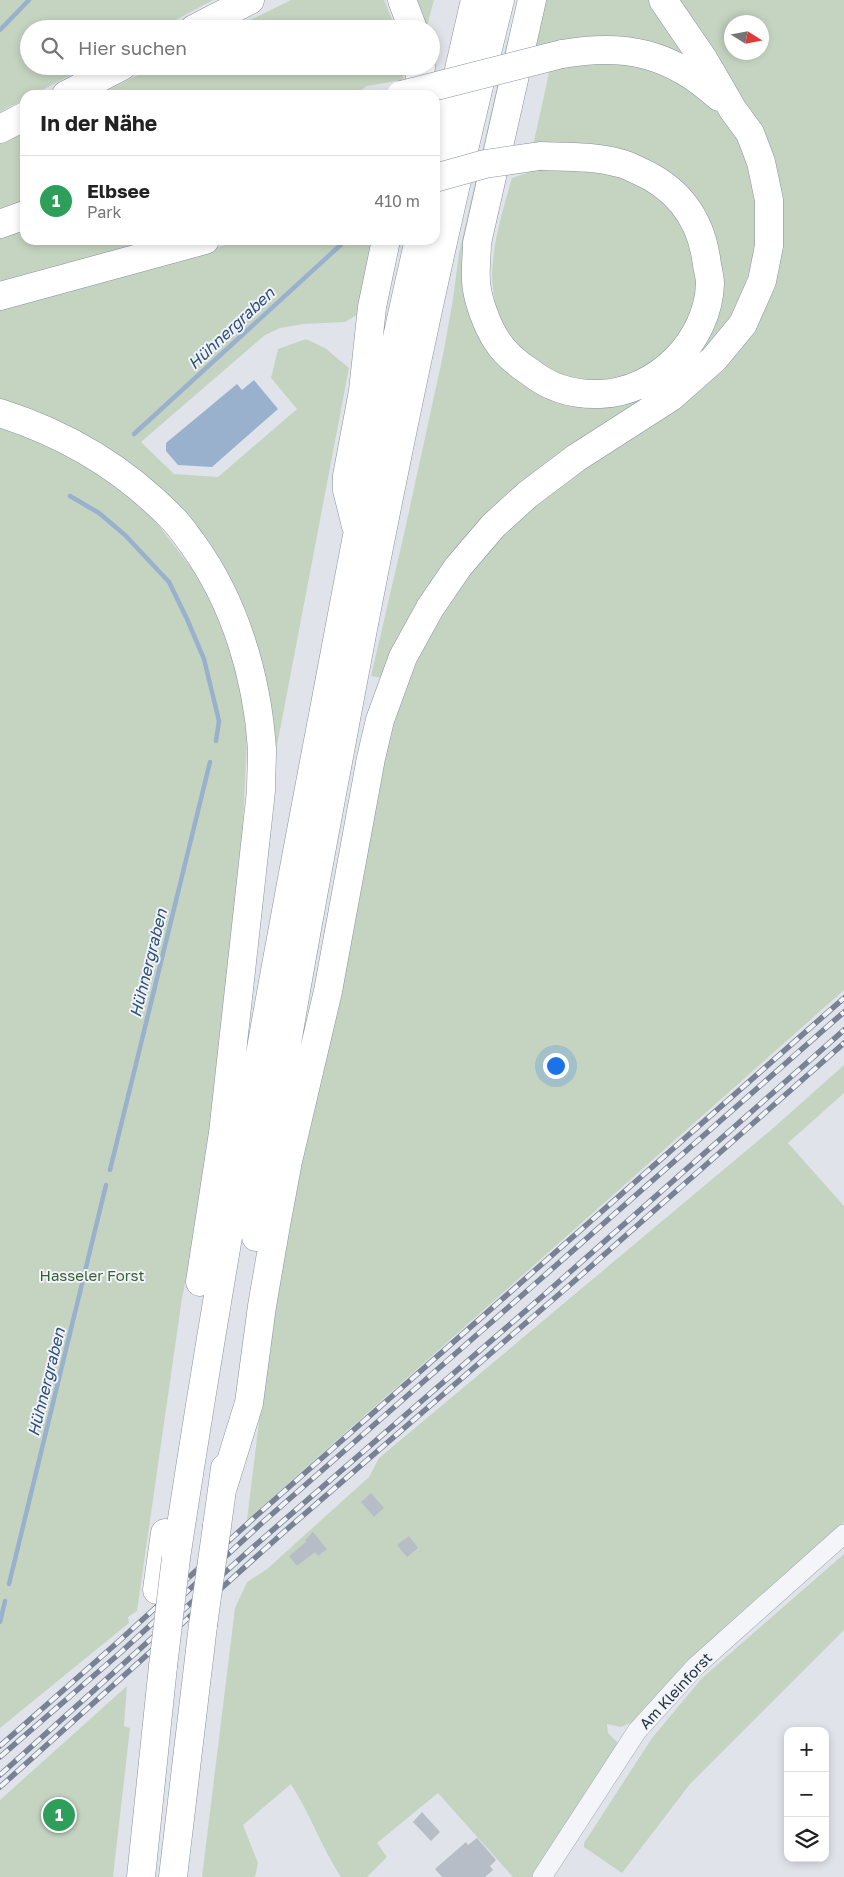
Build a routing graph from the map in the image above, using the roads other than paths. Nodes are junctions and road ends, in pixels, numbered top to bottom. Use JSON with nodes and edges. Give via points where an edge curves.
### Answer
{"nodes":[{"id":1,"x":250,"y":0,"type":"edge"},
{"id":2,"x":402,"y":0,"type":"edge"},
{"id":3,"x":475,"y":0,"type":"edge"},
{"id":4,"x":500,"y":0,"type":"edge"},
{"id":5,"x":532,"y":0,"type":"edge"},
{"id":6,"x":663,"y":0,"type":"edge"},
{"id":7,"x":211,"y":20,"type":"edge"},
{"id":8,"x":410,"y":20,"type":"edge"},
{"id":9,"x":105,"y":75,"type":"edge"},
{"id":10,"x":420,"y":75,"type":"edge"},
{"id":11,"x":76,"y":90,"type":"edge"},
{"id":12,"x":419,"y":90,"type":"edge"},
{"id":13,"x":421,"y":90,"type":"edge"},
{"id":14,"x":732,"y":110,"type":"junction"},
{"id":15,"x":20,"y":119,"type":"edge"},
{"id":16,"x":0,"y":129,"type":"edge"},
{"id":17,"x":440,"y":154,"type":"edge"},
{"id":18,"x":495,"y":163,"type":"edge"},
{"id":19,"x":495,"y":163,"type":"edge"},
{"id":20,"x":495,"y":163,"type":"edge"},
{"id":21,"x":495,"y":163,"type":"edge"},
{"id":22,"x":440,"y":175,"type":"edge"},
{"id":23,"x":20,"y":217,"type":"edge"},
{"id":24,"x":0,"y":224,"type":"edge"},
{"id":25,"x":187,"y":245,"type":"edge"},
{"id":26,"x":385,"y":245,"type":"edge"},
{"id":27,"x":419,"y":245,"type":"edge"},
{"id":28,"x":0,"y":296,"type":"edge"},
{"id":29,"x":0,"y":413,"type":"edge"},
{"id":30,"x":358,"y":534,"type":"junction"},
{"id":31,"x":223,"y":1487,"type":"junction"},
{"id":32,"x":844,"y":1534,"type":"edge"},
{"id":33,"x":154,"y":1671,"type":"junction"},
{"id":34,"x":141,"y":1877,"type":"edge"},
{"id":35,"x":173,"y":1877,"type":"edge"},
{"id":36,"x":542,"y":1877,"type":"edge"}],
"edges":[{"from":1,"to":7,"type":"highway"},
{"from":2,"to":8,"type":"highway"},
{"from":3,"to":17,"type":"highway"},
{"from":4,"to":31,"type":"highway","via":[[400,444],[323,840],[261,1198],[232,1399]]},
{"from":5,"to":18,"type":"highway","bridge":true},
{"from":6,"to":14,"type":"highway","via":[[704,60]]},
{"from":9,"to":11,"type":"highway"},
{"from":10,"to":12,"type":"highway"},
{"from":13,"to":14,"type":"highway","bridge":true,"via":[[562,54],[620,50],[676,65],[701,80]]},
{"from":14,"to":31,"type":"highway","via":[[750,133],[761,162],[769,200],[769,246],[762,281],[743,324],[714,359],[671,398],[576,458],[527,495],[494,526],[458,567],[430,608],[403,657],[380,720],[371,758],[328,991],[288,1161],[262,1306],[249,1403]]},
{"from":15,"to":16,"type":"highway"},
{"from":19,"to":20,"type":"highway","bridge":true,"via":[[477,243],[476,281],[482,308],[497,341],[539,380],[568,392],[611,394],[637,387],[663,372],[688,347],[704,314],[710,283],[705,247],[693,216],[677,196],[653,177],[621,163],[586,157],[540,156]]},
{"from":21,"to":22,"type":"highway","bridge":true},
{"from":23,"to":24,"type":"highway"},
{"from":25,"to":28,"type":"highway"},
{"from":26,"to":30,"type":"highway","via":[[372,307],[364,392],[347,476],[346,490]]},
{"from":27,"to":30,"type":"highway"},
{"from":29,"to":33,"type":"highway","via":[[26,421],[99,457],[174,520],[208,566],[232,614],[246,655],[258,709],[262,750],[256,842],[223,1133],[157,1590]]},
{"from":30,"to":33,"type":"highway","bridge":true,"via":[[249,1112],[176,1558]]},
{"from":31,"to":35,"type":"highway","bridge":true},
{"from":32,"to":36,"type":"street","name":"Am Kleinforst","via":[[696,1666],[637,1731]]},
{"from":33,"to":34,"type":"highway","via":[[152,1772]]}]}
